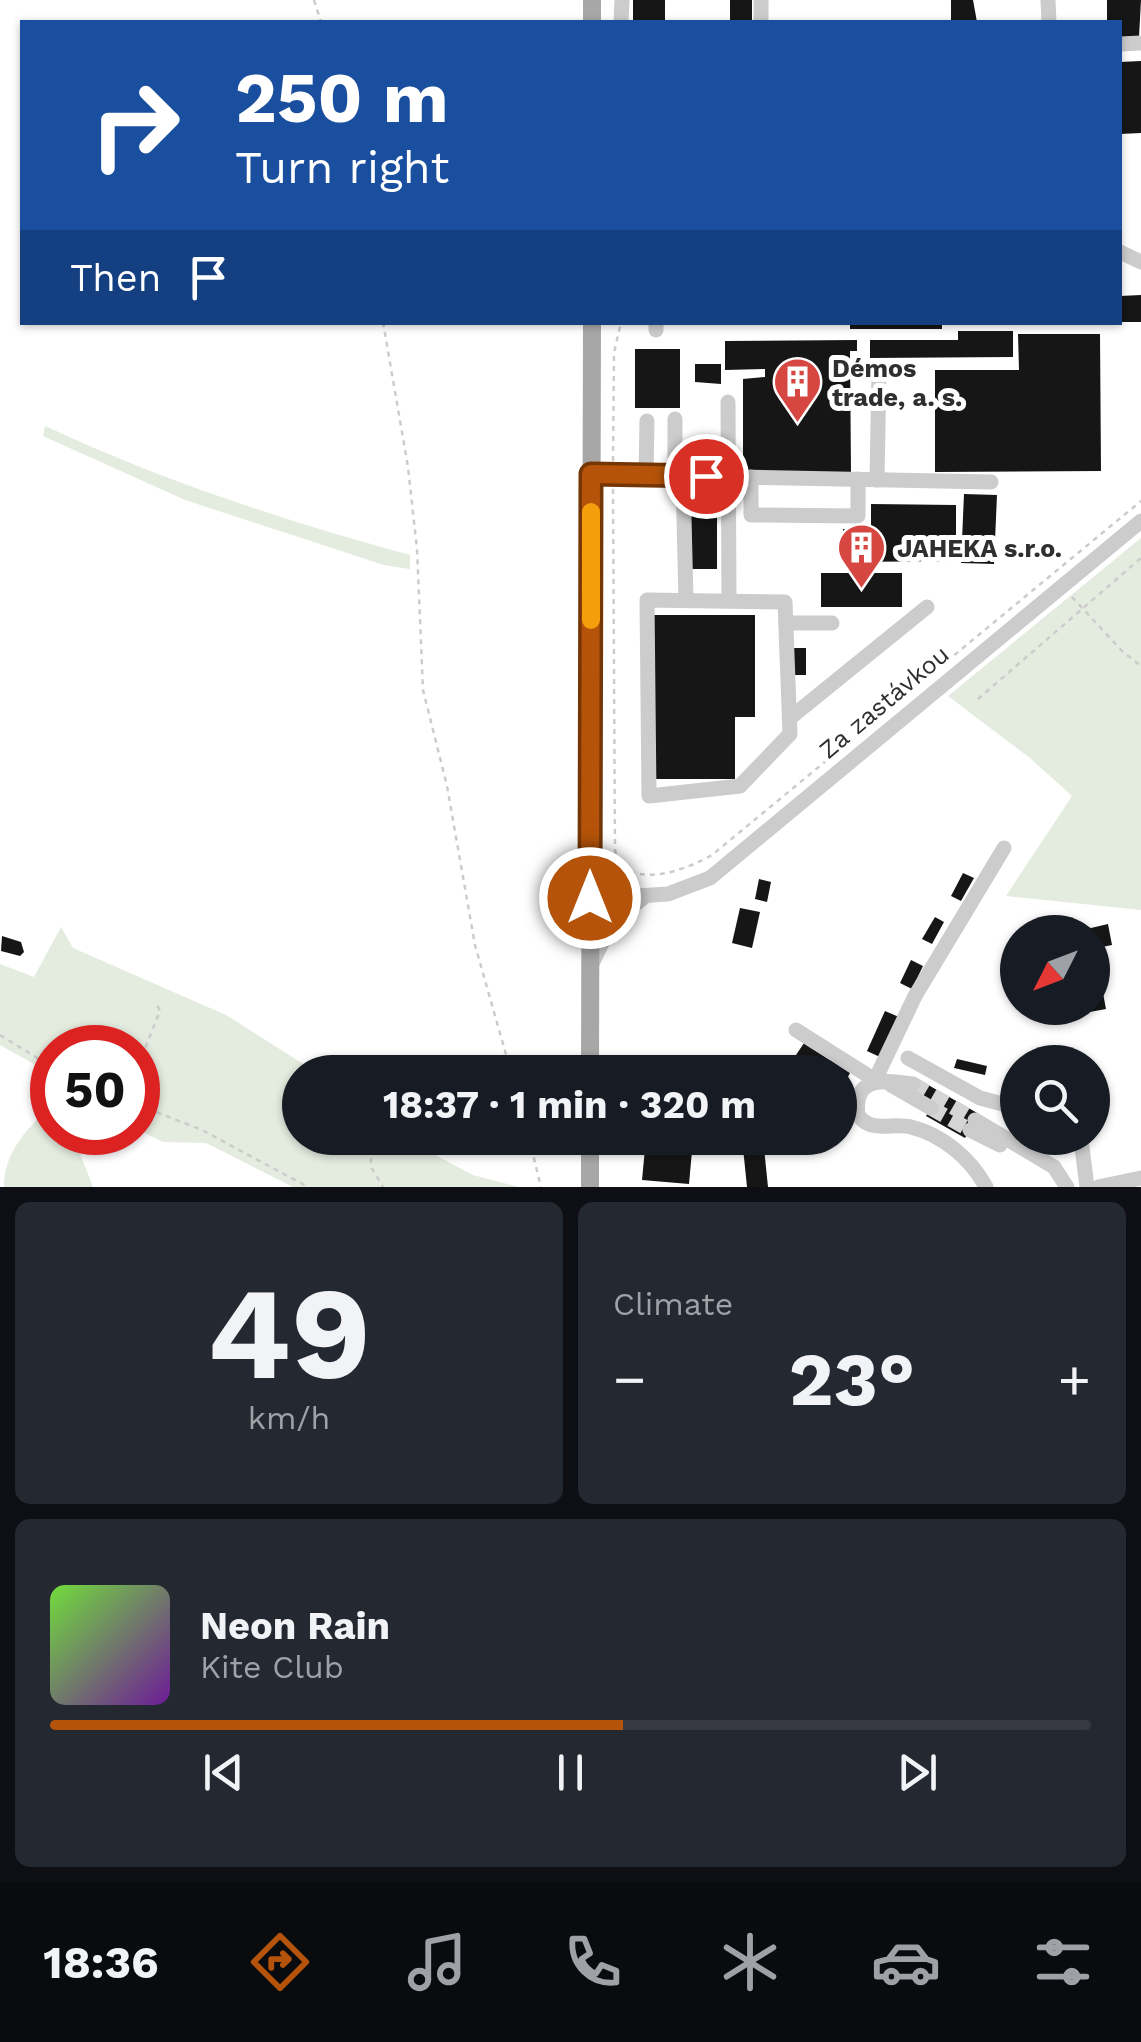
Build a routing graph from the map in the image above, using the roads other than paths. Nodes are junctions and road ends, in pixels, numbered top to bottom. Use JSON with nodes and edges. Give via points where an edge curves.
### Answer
{"nodes":[{"id":1,"x":592,"y":325,"type":"edge"},
{"id":2,"x":878,"y":370,"type":"dead end"},
{"id":3,"x":728,"y":402,"type":"dead end"},
{"id":4,"x":675,"y":419,"type":"dead end"},
{"id":5,"x":646,"y":421,"type":"dead end"},
{"id":6,"x":591,"y":474,"type":"junction"},
{"id":7,"x":646,"y":475,"type":"junction"},
{"id":8,"x":679,"y":476,"type":"junction"},
{"id":9,"x":728,"y":477,"type":"junction"},
{"id":10,"x":751,"y":477,"type":"junction"},
{"id":11,"x":858,"y":479,"type":"junction"},
{"id":12,"x":877,"y":480,"type":"junction"},
{"id":13,"x":991,"y":482,"type":"dead end"},
{"id":14,"x":1141,"y":522,"type":"edge"},
{"id":15,"x":686,"y":600,"type":"junction"},
{"id":16,"x":728,"y":601,"type":"junction"},
{"id":17,"x":927,"y":607,"type":"dead end"},
{"id":18,"x":786,"y":623,"type":"junction"},
{"id":19,"x":832,"y":623,"type":"dead end"},
{"id":20,"x":790,"y":718,"type":"junction"},
{"id":21,"x":1004,"y":848,"type":"dead end"},
{"id":22,"x":590,"y":850,"type":"junction"},
{"id":23,"x":646,"y":896,"type":"junction"},
{"id":24,"x":590,"y":898,"type":"junction"},
{"id":25,"x":590,"y":968,"type":"junction"},
{"id":26,"x":796,"y":1030,"type":"dead end"},
{"id":27,"x":590,"y":1055,"type":"edge"},
{"id":28,"x":908,"y":1058,"type":"dead end"},
{"id":29,"x":879,"y":1080,"type":"junction"},
{"id":30,"x":913,"y":1084,"type":"tunnel mouth"},
{"id":31,"x":902,"y":1098,"type":"dead end"},
{"id":32,"x":1000,"y":1103,"type":"edge"},
{"id":33,"x":930,"y":1108,"type":"tunnel mouth"},
{"id":34,"x":973,"y":1125,"type":"tunnel mouth"},
{"id":35,"x":896,"y":1126,"type":"junction"},
{"id":36,"x":590,"y":1155,"type":"edge"},
{"id":37,"x":1083,"y":1155,"type":"edge"},
{"id":38,"x":1141,"y":1178,"type":"edge"},
{"id":39,"x":590,"y":1187,"type":"edge"},
{"id":40,"x":986,"y":1187,"type":"edge"},
{"id":41,"x":1067,"y":1187,"type":"edge"},
{"id":42,"x":1087,"y":1187,"type":"edge"},
{"id":43,"x":1098,"y":1187,"type":"edge"}],
"edges":[{"from":1,"to":6,"type":"main road"},
{"from":2,"to":12,"type":"street"},
{"from":3,"to":9,"type":"street"},
{"from":4,"to":8,"type":"street"},
{"from":5,"to":7,"type":"street"},
{"from":6,"to":7,"type":"street"},
{"from":6,"to":22,"type":"main road"},
{"from":7,"to":8,"type":"street"},
{"from":8,"to":9,"type":"street"},
{"from":8,"to":15,"type":"street"},
{"from":9,"to":10,"type":"street"},
{"from":9,"to":16,"type":"street"},
{"from":10,"to":11,"type":"street"},
{"from":10,"to":11,"type":"street","via":[[751,515],[858,516]]},
{"from":11,"to":12,"type":"street"},
{"from":12,"to":13,"type":"street"},
{"from":14,"to":23,"type":"street","name":"Za zastávkou","via":[[710,878]]},
{"from":15,"to":16,"type":"street"},
{"from":15,"to":20,"type":"street","via":[[647,600],[648,796],[740,786],[790,734]]},
{"from":16,"to":18,"type":"street","via":[[786,602]]},
{"from":17,"to":20,"type":"street"},
{"from":18,"to":19,"type":"street"},
{"from":18,"to":20,"type":"street"},
{"from":21,"to":29,"type":"street","via":[[915,996]]},
{"from":22,"to":23,"type":"street","via":[[619,889]]},
{"from":22,"to":24,"type":"main road"},
{"from":23,"to":24,"type":"street","name":"Za zastávkou"},
{"from":23,"to":25,"type":"street","name":"Za zastávkou","via":[[612,922]]},
{"from":24,"to":25,"type":"main road"},
{"from":25,"to":27,"type":"main road"},
{"from":26,"to":29,"type":"street"},
{"from":28,"to":32,"type":"street"},
{"from":29,"to":30,"type":"street"},
{"from":29,"to":33,"type":"street"},
{"from":29,"to":35,"type":"street","via":[[858,1096],[858,1115],[870,1126]]},
{"from":31,"to":35,"type":"street"},
{"from":34,"to":41,"type":"street","via":[[1054,1167]]},
{"from":35,"to":40,"type":"street","via":[[957,1151]]},
{"from":36,"to":39,"type":"main road"},
{"from":37,"to":42,"type":"street"},
{"from":38,"to":43,"type":"street"}]}
